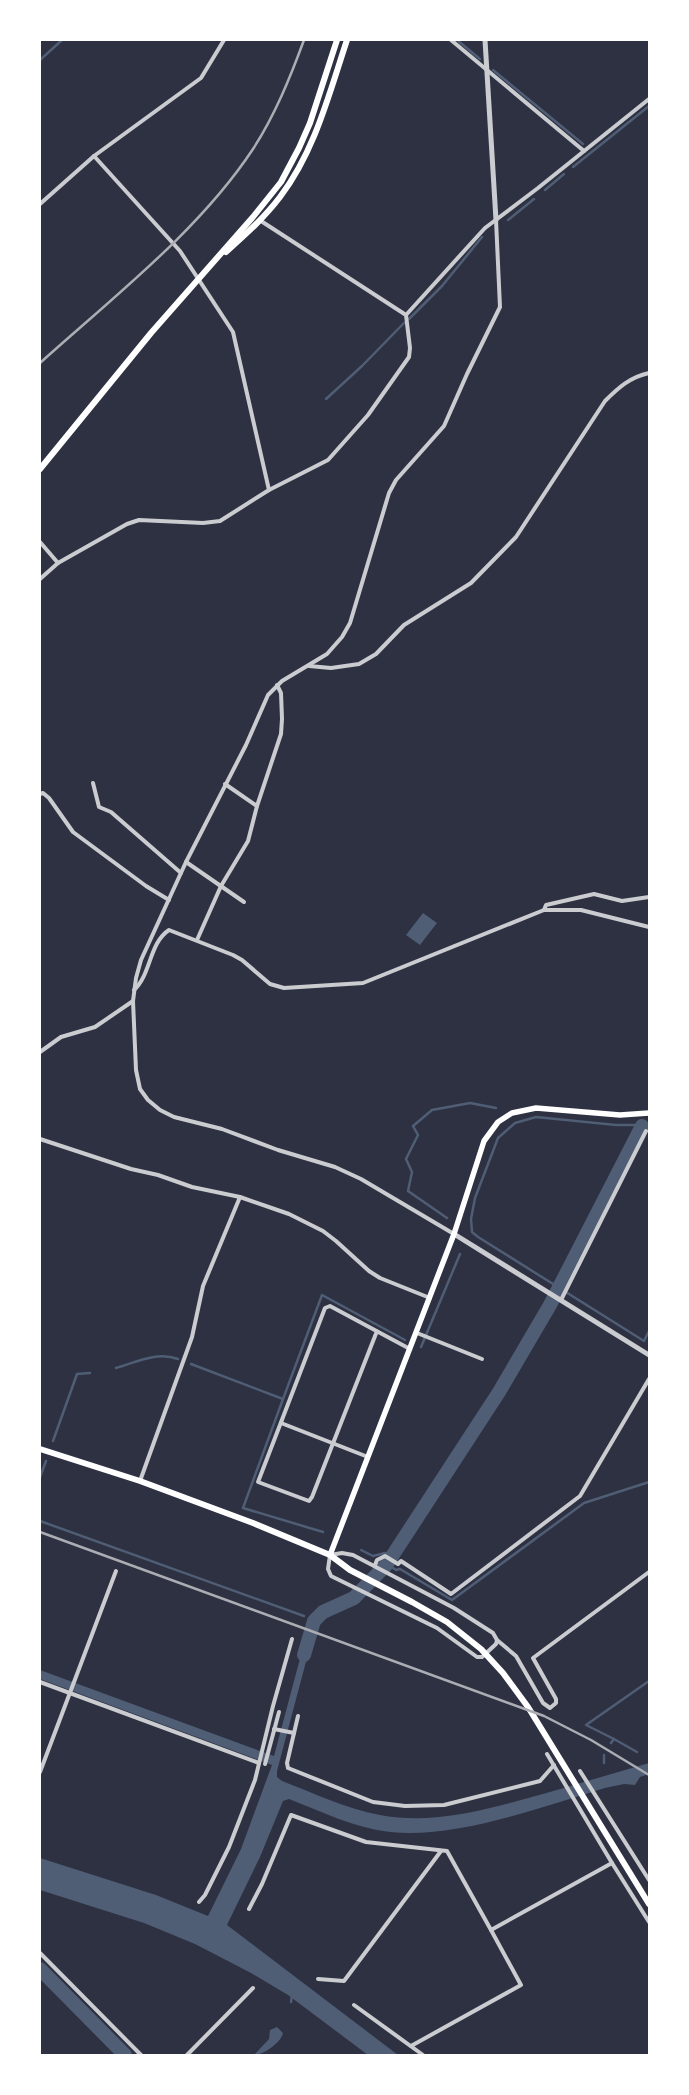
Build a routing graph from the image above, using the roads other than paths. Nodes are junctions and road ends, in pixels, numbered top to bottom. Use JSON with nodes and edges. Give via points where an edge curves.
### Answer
{"nodes":[{"id":1,"x":224,"y":40,"type":"edge"},
{"id":2,"x":337,"y":40,"type":"edge"},
{"id":3,"x":347,"y":40,"type":"edge"},
{"id":4,"x":451,"y":40,"type":"edge"},
{"id":5,"x":485,"y":40,"type":"edge"},
{"id":6,"x":487,"y":69,"type":"junction"},
{"id":7,"x":649,"y":99,"type":"edge"},
{"id":8,"x":584,"y":151,"type":"junction"},
{"id":9,"x":94,"y":156,"type":"junction"},
{"id":10,"x":40,"y":204,"type":"edge"},
{"id":11,"x":496,"y":220,"type":"junction"},
{"id":12,"x":260,"y":221,"type":"junction"},
{"id":13,"x":199,"y":278,"type":"junction"},
{"id":14,"x":406,"y":315,"type":"junction"},
{"id":15,"x":649,"y":373,"type":"edge"},
{"id":16,"x":40,"y":468,"type":"edge"},
{"id":17,"x":269,"y":490,"type":"junction"},
{"id":18,"x":40,"y":542,"type":"edge"},
{"id":19,"x":58,"y":563,"type":"junction"},
{"id":20,"x":40,"y":579,"type":"edge"},
{"id":21,"x":308,"y":666,"type":"junction"},
{"id":22,"x":277,"y":685,"type":"junction"},
{"id":23,"x":93,"y":783,"type":"dead end"},
{"id":24,"x":225,"y":784,"type":"junction"},
{"id":25,"x":40,"y":794,"type":"edge"},
{"id":26,"x":257,"y":806,"type":"junction"},
{"id":27,"x":186,"y":862,"type":"junction"},
{"id":28,"x":181,"y":873,"type":"junction"},
{"id":29,"x":221,"y":886,"type":"junction"},
{"id":30,"x":649,"y":897,"type":"edge"},
{"id":31,"x":169,"y":900,"type":"junction"},
{"id":32,"x":244,"y":902,"type":"dead end"},
{"id":33,"x":544,"y":910,"type":"junction"},
{"id":34,"x":649,"y":927,"type":"edge"},
{"id":35,"x":197,"y":940,"type":"junction"},
{"id":36,"x":134,"y":990,"type":"junction"},
{"id":37,"x":133,"y":1001,"type":"junction"},
{"id":38,"x":40,"y":1052,"type":"edge"},
{"id":39,"x":649,"y":1113,"type":"edge"},
{"id":40,"x":646,"y":1131,"type":"dead end"},
{"id":41,"x":40,"y":1139,"type":"edge"},
{"id":42,"x":240,"y":1197,"type":"junction"},
{"id":43,"x":454,"y":1234,"type":"junction"},
{"id":44,"x":430,"y":1298,"type":"junction"},
{"id":45,"x":561,"y":1300,"type":"junction"},
{"id":46,"x":377,"y":1331,"type":"junction"},
{"id":47,"x":416,"y":1333,"type":"junction"},
{"id":48,"x":410,"y":1349,"type":"junction"},
{"id":49,"x":649,"y":1355,"type":"edge"},
{"id":50,"x":482,"y":1359,"type":"dead end"},
{"id":51,"x":649,"y":1379,"type":"edge"},
{"id":52,"x":281,"y":1423,"type":"junction"},
{"id":53,"x":333,"y":1443,"type":"junction"},
{"id":54,"x":40,"y":1449,"type":"edge"},
{"id":55,"x":368,"y":1457,"type":"junction"},
{"id":56,"x":140,"y":1481,"type":"junction"},
{"id":57,"x":330,"y":1555,"type":"junction"},
{"id":58,"x":374,"y":1565,"type":"junction"},
{"id":59,"x":116,"y":1571,"type":"dead end"},
{"id":60,"x":649,"y":1572,"type":"edge"},
{"id":61,"x":292,"y":1639,"type":"dead end"},
{"id":62,"x":497,"y":1640,"type":"junction"},
{"id":63,"x":40,"y":1682,"type":"edge"},
{"id":64,"x":70,"y":1693,"type":"junction"},
{"id":65,"x":279,"y":1712,"type":"dead end"},
{"id":66,"x":298,"y":1716,"type":"dead end"},
{"id":67,"x":274,"y":1729,"type":"junction"},
{"id":68,"x":294,"y":1734,"type":"junction"},
{"id":69,"x":547,"y":1754,"type":"dead end"},
{"id":70,"x":259,"y":1763,"type":"junction"},
{"id":71,"x":265,"y":1764,"type":"dead end"},
{"id":72,"x":554,"y":1765,"type":"junction"},
{"id":73,"x":580,"y":1771,"type":"dead end"},
{"id":74,"x":40,"y":1772,"type":"edge"},
{"id":75,"x":441,"y":1851,"type":"junction"},
{"id":76,"x":612,"y":1863,"type":"junction"},
{"id":77,"x":649,"y":1880,"type":"edge"},
{"id":78,"x":199,"y":1902,"type":"dead end"},
{"id":79,"x":649,"y":1904,"type":"edge"},
{"id":80,"x":248,"y":1908,"type":"dead end"},
{"id":81,"x":649,"y":1922,"type":"edge"},
{"id":82,"x":491,"y":1930,"type":"junction"},
{"id":83,"x":40,"y":1953,"type":"edge"},
{"id":84,"x":318,"y":1979,"type":"dead end"},
{"id":85,"x":253,"y":1988,"type":"dead end"},
{"id":86,"x":354,"y":2006,"type":"dead end"},
{"id":87,"x":411,"y":2046,"type":"junction"},
{"id":88,"x":142,"y":2055,"type":"edge"},
{"id":89,"x":187,"y":2055,"type":"edge"},
{"id":90,"x":423,"y":2055,"type":"edge"}],
"edges":[{"from":1,"to":9,"type":"street","via":[[201,78]]},
{"from":2,"to":13,"type":"highway","via":[[310,123],[300,148],[281,182]]},
{"from":3,"to":12,"type":"highway","via":[[319,126],[308,149],[280,197]]},
{"from":4,"to":6,"type":"street"},
{"from":5,"to":6,"type":"street"},
{"from":6,"to":8,"type":"street"},
{"from":6,"to":11,"type":"street"},
{"from":7,"to":8,"type":"street"},
{"from":8,"to":11,"type":"street"},
{"from":9,"to":10,"type":"street"},
{"from":9,"to":13,"type":"street","via":[[180,251]]},
{"from":11,"to":14,"type":"street","via":[[485,228]]},
{"from":11,"to":21,"type":"street","via":[[500,307],[444,426],[396,480],[389,493],[350,623],[328,654]]},
{"from":12,"to":13,"type":"highway"},
{"from":12,"to":14,"type":"street"},
{"from":13,"to":16,"type":"highway"},
{"from":13,"to":17,"type":"street","via":[[233,332]]},
{"from":14,"to":17,"type":"street","via":[[409,357],[368,415],[328,460]]},
{"from":15,"to":21,"type":"street","via":[[631,379],[605,401],[576,448],[556,474],[532,516],[516,537],[471,583],[404,625],[376,654],[359,664],[331,668]]},
{"from":17,"to":19,"type":"street","via":[[220,521],[203,523],[139,520],[127,524]]},
{"from":18,"to":19,"type":"street"},
{"from":19,"to":20,"type":"street"},
{"from":21,"to":22,"type":"street"},
{"from":22,"to":24,"type":"street","via":[[268,694],[246,745]]},
{"from":22,"to":26,"type":"street","via":[[281,693],[280,734]]},
{"from":23,"to":28,"type":"street","via":[[98,808],[111,812]]},
{"from":24,"to":26,"type":"street"},
{"from":24,"to":27,"type":"street"},
{"from":25,"to":31,"type":"street","via":[[43,793],[49,798],[73,832]]},
{"from":26,"to":29,"type":"street","via":[[248,841]]},
{"from":27,"to":28,"type":"street"},
{"from":27,"to":29,"type":"street"},
{"from":28,"to":31,"type":"street"},
{"from":29,"to":32,"type":"street"},
{"from":29,"to":35,"type":"street"},
{"from":30,"to":33,"type":"street","via":[[622,901],[594,894],[546,905]]},
{"from":31,"to":36,"type":"street","via":[[141,960]]},
{"from":33,"to":34,"type":"street","via":[[581,910]]},
{"from":33,"to":35,"type":"street","via":[[363,983],[284,988],[270,984],[238,958]]},
{"from":35,"to":36,"type":"street","via":[[174,931],[164,933],[140,985]]},
{"from":36,"to":37,"type":"street"},
{"from":37,"to":38,"type":"street","via":[[95,1027],[61,1037]]},
{"from":37,"to":43,"type":"street","via":[[136,1070],[140,1089],[160,1110],[174,1117],[222,1129],[278,1150],[335,1167],[361,1179]]},
{"from":39,"to":43,"type":"main road","via":[[620,1114],[536,1108],[512,1114],[498,1122],[484,1141]]},
{"from":40,"to":45,"type":"street"},
{"from":41,"to":42,"type":"street","via":[[131,1169],[158,1174],[192,1187]]},
{"from":42,"to":44,"type":"street","via":[[289,1214],[323,1231],[380,1278]]},
{"from":42,"to":56,"type":"street","via":[[203,1286],[192,1337]]},
{"from":43,"to":44,"type":"main road"},
{"from":43,"to":45,"type":"street"},
{"from":44,"to":47,"type":"main road"},
{"from":45,"to":49,"type":"street"},
{"from":46,"to":48,"type":"street"},
{"from":46,"to":52,"type":"street","via":[[330,1306],[325,1308]]},
{"from":46,"to":53,"type":"street"},
{"from":47,"to":48,"type":"main road"},
{"from":47,"to":50,"type":"street"},
{"from":48,"to":55,"type":"main road"},
{"from":51,"to":58,"type":"street","via":[[580,1496],[451,1594],[401,1561],[398,1564],[385,1556]]},
{"from":52,"to":53,"type":"street"},
{"from":52,"to":53,"type":"street","via":[[258,1482],[308,1501],[312,1498]]},
{"from":53,"to":55,"type":"street"},
{"from":54,"to":56,"type":"highway"},
{"from":55,"to":57,"type":"main road"},
{"from":56,"to":57,"type":"highway"},
{"from":57,"to":58,"type":"street","via":[[353,1555]]},
{"from":57,"to":62,"type":"street","via":[[328,1569],[331,1576],[437,1628],[477,1657],[482,1658]]},
{"from":57,"to":79,"type":"highway","via":[[350,1570],[447,1622],[481,1649],[503,1673],[528,1707]]},
{"from":58,"to":62,"type":"street","via":[[454,1608],[493,1633]]},
{"from":59,"to":64,"type":"street"},
{"from":60,"to":62,"type":"street","via":[[533,1658],[556,1699],[553,1707],[546,1707],[516,1656]]},
{"from":61,"to":70,"type":"street","via":[[272,1706]]},
{"from":63,"to":64,"type":"street"},
{"from":64,"to":70,"type":"street"},
{"from":64,"to":74,"type":"street"},
{"from":65,"to":67,"type":"street"},
{"from":66,"to":68,"type":"street"},
{"from":67,"to":68,"type":"street"},
{"from":67,"to":71,"type":"street"},
{"from":68,"to":72,"type":"street","via":[[288,1768],[373,1802],[405,1806],[444,1805],[540,1781]]},
{"from":69,"to":72,"type":"street"},
{"from":70,"to":78,"type":"street","via":[[229,1847]]},
{"from":72,"to":76,"type":"street"},
{"from":73,"to":77,"type":"street"},
{"from":75,"to":80,"type":"street","via":[[366,1842],[291,1815],[262,1884]]},
{"from":75,"to":82,"type":"street","via":[[447,1851],[451,1856]]},
{"from":75,"to":84,"type":"street","via":[[344,1981]]},
{"from":76,"to":81,"type":"street"},
{"from":76,"to":82,"type":"street"},
{"from":82,"to":87,"type":"street","via":[[521,1985]]},
{"from":83,"to":88,"type":"street"},
{"from":85,"to":89,"type":"street"},
{"from":86,"to":87,"type":"street"},
{"from":87,"to":90,"type":"street"}]}
